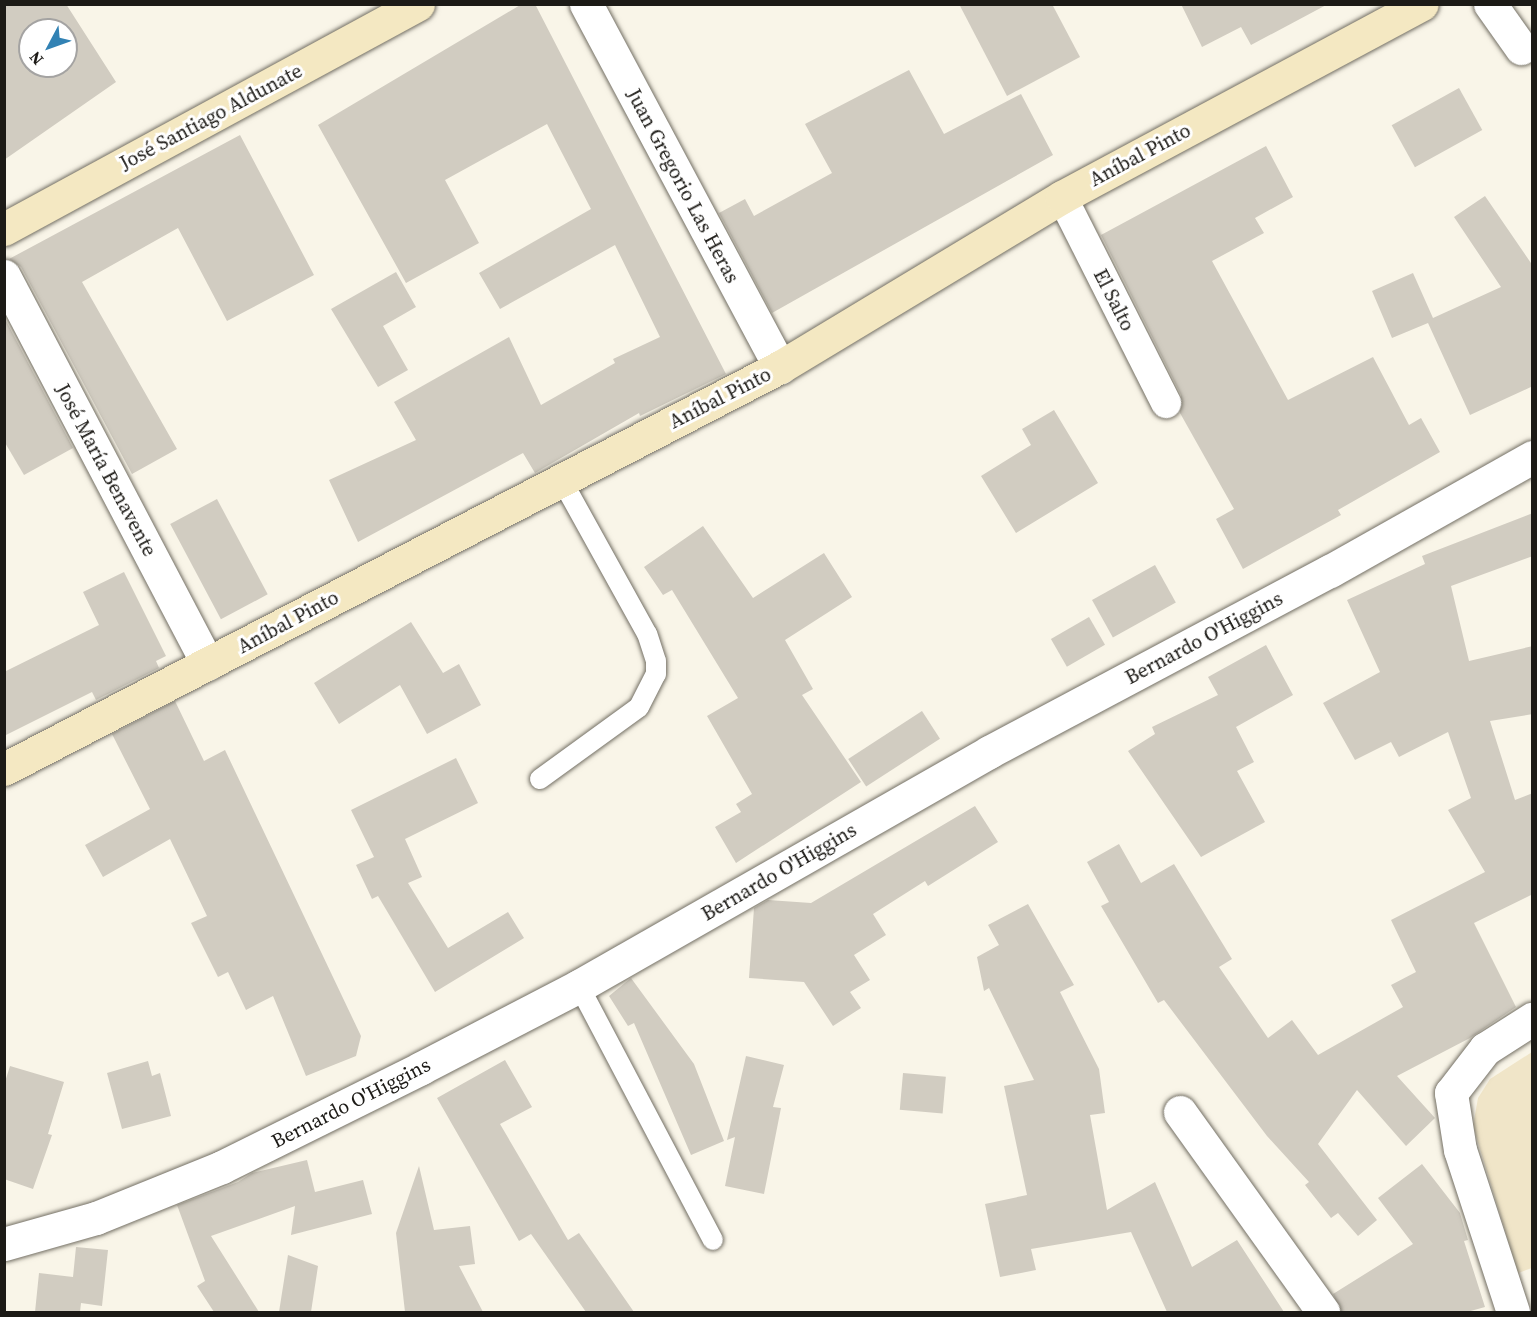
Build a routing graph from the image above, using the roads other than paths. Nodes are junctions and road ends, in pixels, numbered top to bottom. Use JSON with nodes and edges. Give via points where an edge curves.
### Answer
{"nodes":[{"id":1,"x":418,"y":4,"type":"edge"},
{"id":2,"x":586,"y":4,"type":"edge"},
{"id":3,"x":1422,"y":4,"type":"edge"},
{"id":4,"x":1490,"y":4,"type":"edge"},
{"id":5,"x":1521,"y":48,"type":"dead end"},
{"id":6,"x":1062,"y":197,"type":"junction"},
{"id":7,"x":4,"y":229,"type":"edge"},
{"id":8,"x":4,"y":276,"type":"edge"},
{"id":9,"x":780,"y":368,"type":"junction"},
{"id":10,"x":1166,"y":403,"type":"dead end"},
{"id":11,"x":1533,"y":457,"type":"edge"},
{"id":12,"x":561,"y":479,"type":"junction"},
{"id":13,"x":208,"y":664,"type":"junction"},
{"id":14,"x":4,"y":769,"type":"edge"},
{"id":15,"x":540,"y":779,"type":"dead end"},
{"id":16,"x":579,"y":986,"type":"junction"},
{"id":17,"x":1533,"y":1018,"type":"edge"},
{"id":18,"x":1180,"y":1112,"type":"dead end"},
{"id":19,"x":713,"y":1240,"type":"dead end"},
{"id":20,"x":4,"y":1244,"type":"edge"},
{"id":21,"x":1323,"y":1312,"type":"edge"},
{"id":22,"x":1513,"y":1312,"type":"edge"}],
"edges":[{"from":1,"to":7,"type":"main road","name":"José Santiago Aldunate"},
{"from":2,"to":9,"type":"street","name":"Juan Gregorio Las Heras"},
{"from":3,"to":6,"type":"main road","name":"Aníbal Pinto"},
{"from":4,"to":5,"type":"street"},
{"from":6,"to":9,"type":"main road","name":"Aníbal Pinto"},
{"from":6,"to":10,"type":"street","name":"El Salto"},
{"from":8,"to":13,"type":"street","name":"José María Benavente"},
{"from":9,"to":12,"type":"main road","name":"Aníbal Pinto"},
{"from":11,"to":16,"type":"street","name":"Bernardo O'Higgins","via":[[989,752]]},
{"from":12,"to":13,"type":"main road","name":"Aníbal Pinto"},
{"from":12,"to":15,"type":"lane","via":[[647,634],[656,674],[639,707]]},
{"from":13,"to":14,"type":"main road","name":"Aníbal Pinto"},
{"from":16,"to":19,"type":"lane"},
{"from":16,"to":20,"type":"street","name":"Bernardo O'Higgins","via":[[222,1167],[96,1218]]},
{"from":17,"to":22,"type":"street","via":[[1485,1049],[1451,1093],[1460,1150]]},
{"from":18,"to":21,"type":"street"}]}
